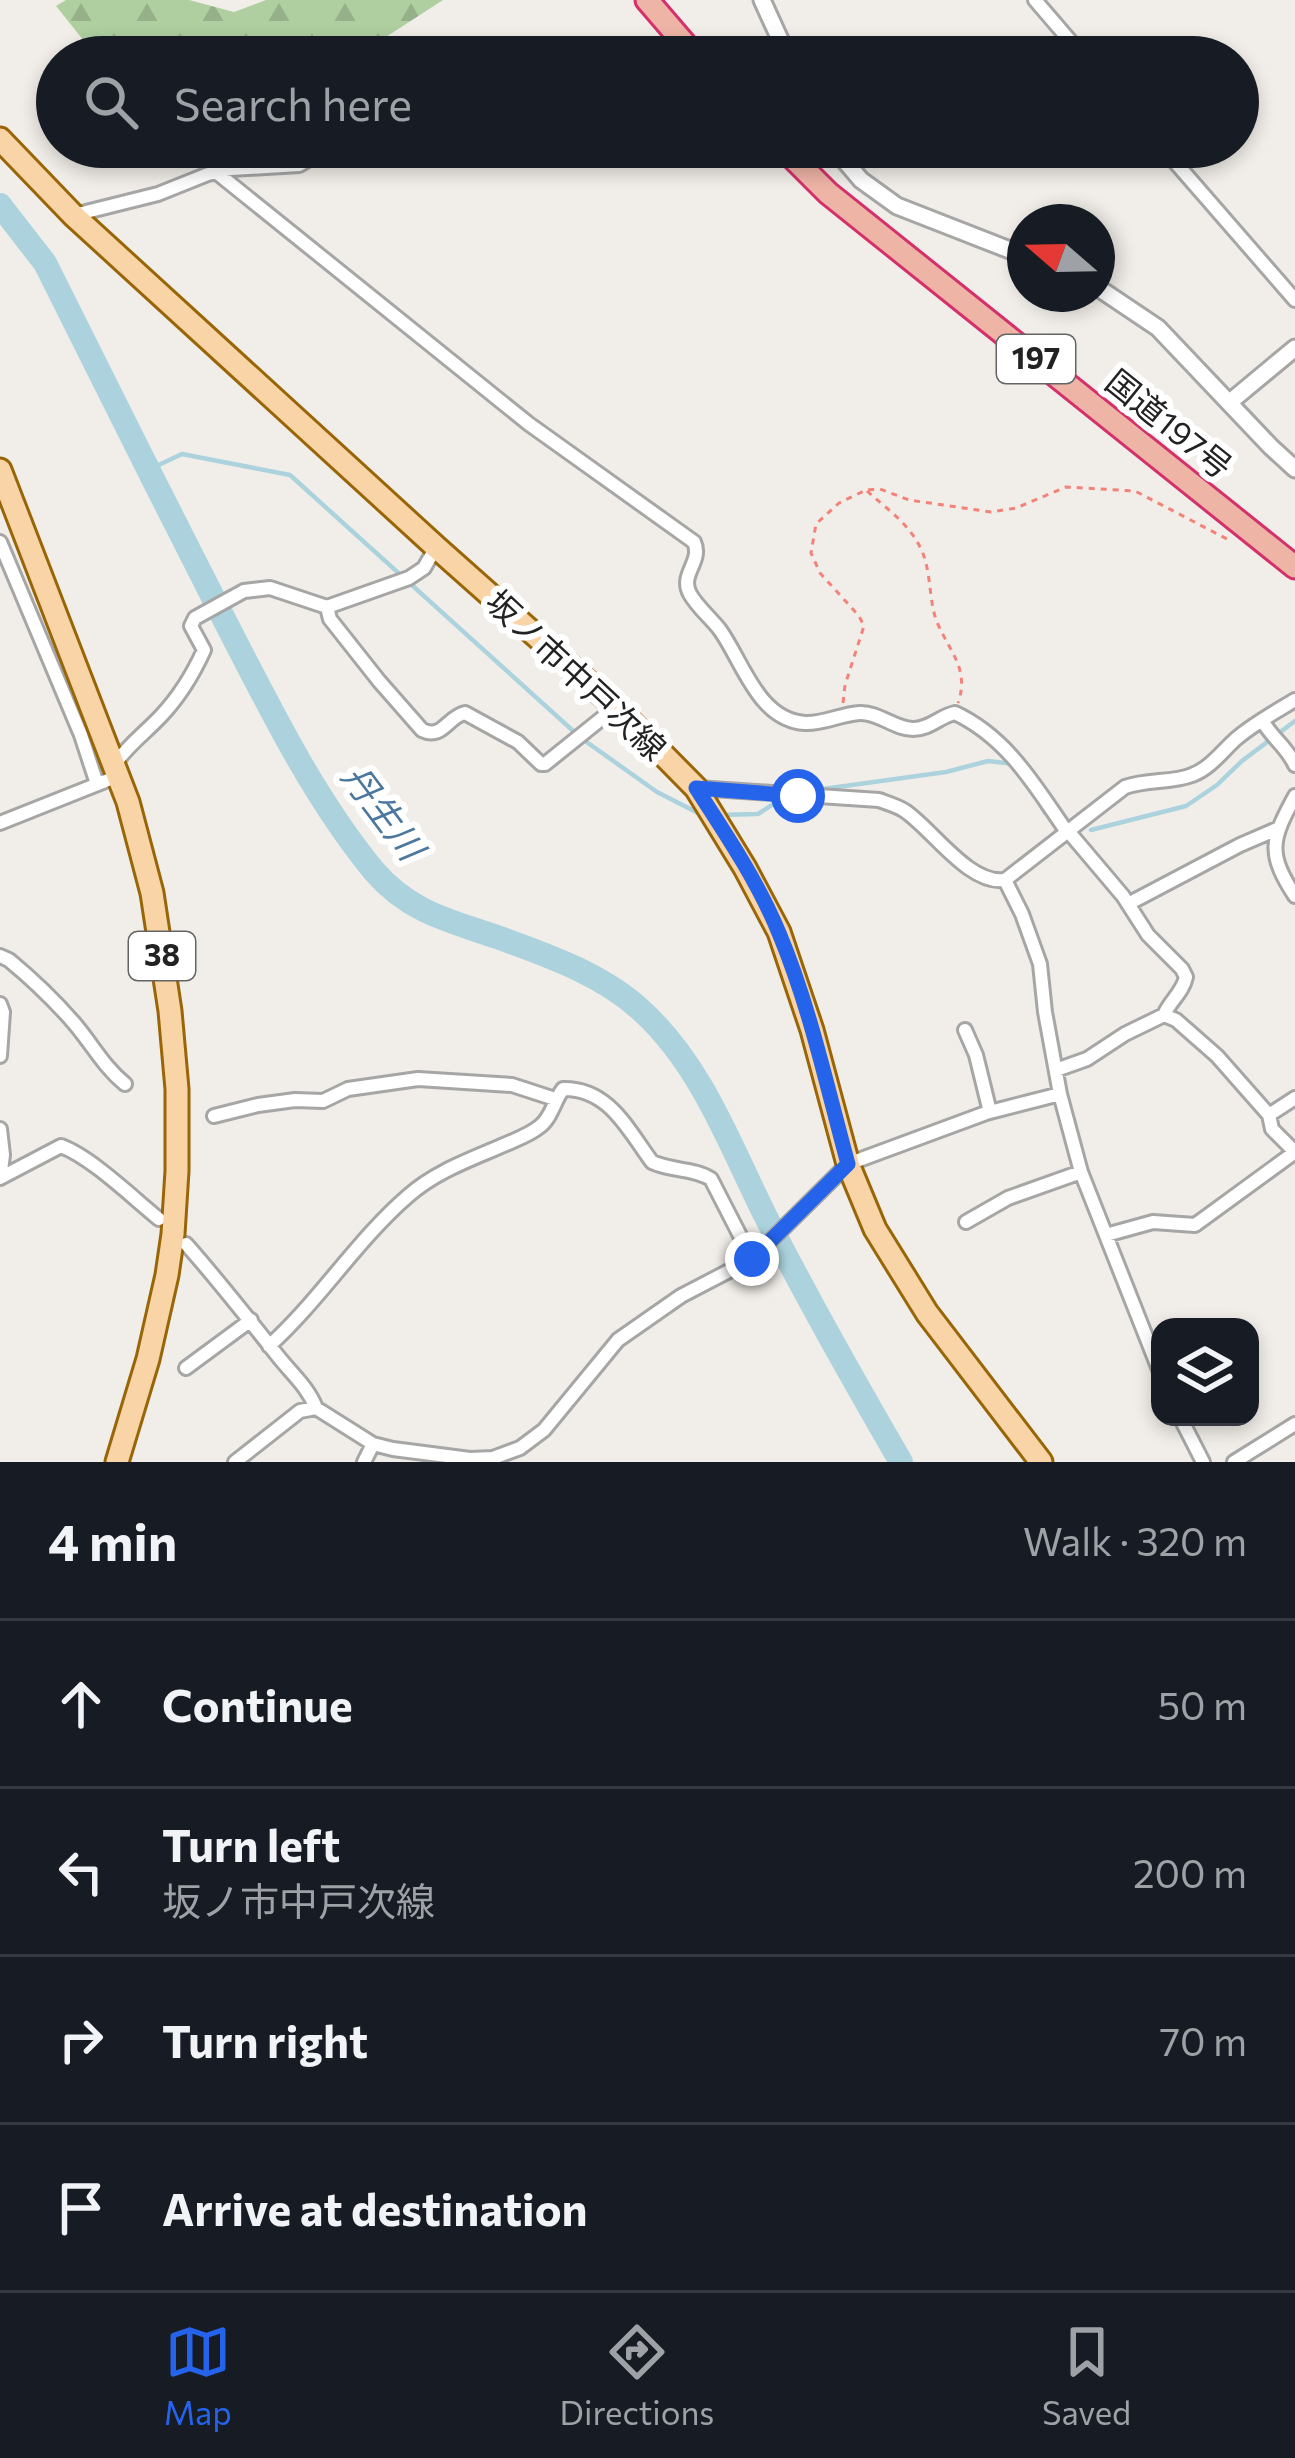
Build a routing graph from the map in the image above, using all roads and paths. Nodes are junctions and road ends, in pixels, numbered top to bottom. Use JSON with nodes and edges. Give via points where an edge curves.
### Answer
{"nodes":[{"id":1,"x":647,"y":0,"type":"edge"},
{"id":2,"x":762,"y":0,"type":"edge"},
{"id":3,"x":1035,"y":0,"type":"edge"},
{"id":4,"x":678,"y":36,"type":"edge"},
{"id":5,"x":778,"y":36,"type":"edge"},
{"id":6,"x":1066,"y":36,"type":"edge"},
{"id":7,"x":0,"y":139,"type":"edge"},
{"id":8,"x":248,"y":168,"type":"edge"},
{"id":9,"x":803,"y":168,"type":"edge"},
{"id":10,"x":851,"y":168,"type":"edge"},
{"id":11,"x":1180,"y":168,"type":"edge"},
{"id":12,"x":216,"y":172,"type":"junction"},
{"id":13,"x":73,"y":215,"type":"junction"},
{"id":14,"x":1007,"y":249,"type":"edge"},
{"id":15,"x":1115,"y":299,"type":"edge"},
{"id":16,"x":1295,"y":300,"type":"edge"},
{"id":17,"x":1295,"y":348,"type":"edge"},
{"id":18,"x":1230,"y":402,"type":"junction"},
{"id":19,"x":1295,"y":469,"type":"edge"},
{"id":20,"x":0,"y":470,"type":"edge"},
{"id":21,"x":866,"y":490,"type":"junction"},
{"id":22,"x":1227,"y":539,"type":"dead end"},
{"id":23,"x":0,"y":542,"type":"edge"},
{"id":24,"x":436,"y":547,"type":"junction"},
{"id":25,"x":1295,"y":567,"type":"edge"},
{"id":26,"x":327,"y":608,"type":"junction"},
{"id":27,"x":1295,"y":700,"type":"edge"},
{"id":28,"x":616,"y":707,"type":"junction"},
{"id":29,"x":955,"y":713,"type":"junction"},
{"id":30,"x":832,"y":719,"type":"junction"},
{"id":31,"x":1263,"y":722,"type":"junction"},
{"id":32,"x":1295,"y":765,"type":"edge"},
{"id":33,"x":109,"y":775,"type":"junction"},
{"id":34,"x":1295,"y":796,"type":"edge"},
{"id":35,"x":702,"y":798,"type":"junction"},
{"id":36,"x":0,"y":823,"type":"edge"},
{"id":37,"x":1277,"y":829,"type":"junction"},
{"id":38,"x":1068,"y":831,"type":"junction"},
{"id":39,"x":1005,"y":880,"type":"junction"},
{"id":40,"x":1295,"y":896,"type":"edge"},
{"id":41,"x":1128,"y":904,"type":"junction"},
{"id":42,"x":0,"y":956,"type":"edge"},
{"id":43,"x":0,"y":1004,"type":"edge"},
{"id":44,"x":1164,"y":1015,"type":"junction"},
{"id":45,"x":965,"y":1030,"type":"dead end"},
{"id":46,"x":0,"y":1057,"type":"edge"},
{"id":47,"x":1056,"y":1070,"type":"junction"},
{"id":48,"x":125,"y":1084,"type":"dead end"},
{"id":49,"x":1060,"y":1094,"type":"junction"},
{"id":50,"x":1295,"y":1098,"type":"edge"},
{"id":51,"x":555,"y":1100,"type":"junction"},
{"id":52,"x":990,"y":1112,"type":"junction"},
{"id":53,"x":1268,"y":1115,"type":"junction"},
{"id":54,"x":214,"y":1116,"type":"dead end"},
{"id":55,"x":0,"y":1129,"type":"edge"},
{"id":56,"x":848,"y":1164,"type":"junction"},
{"id":57,"x":1081,"y":1172,"type":"junction"},
{"id":58,"x":159,"y":1219,"type":"dead end"},
{"id":59,"x":966,"y":1222,"type":"dead end"},
{"id":60,"x":1106,"y":1235,"type":"junction"},
{"id":61,"x":186,"y":1244,"type":"dead end"},
{"id":62,"x":754,"y":1257,"type":"junction"},
{"id":63,"x":250,"y":1320,"type":"junction"},
{"id":64,"x":269,"y":1346,"type":"junction"},
{"id":65,"x":1151,"y":1349,"type":"edge"},
{"id":66,"x":186,"y":1368,"type":"dead end"},
{"id":67,"x":316,"y":1408,"type":"junction"},
{"id":68,"x":1295,"y":1424,"type":"edge"},
{"id":69,"x":1185,"y":1426,"type":"edge"},
{"id":70,"x":373,"y":1444,"type":"junction"},
{"id":71,"x":117,"y":1462,"type":"edge"},
{"id":72,"x":235,"y":1462,"type":"edge"},
{"id":73,"x":364,"y":1462,"type":"edge"},
{"id":74,"x":1041,"y":1462,"type":"edge"},
{"id":75,"x":1203,"y":1462,"type":"edge"},
{"id":76,"x":1234,"y":1462,"type":"edge"}],
"edges":[{"from":1,"to":4,"type":"highway"},
{"from":2,"to":5,"type":"street"},
{"from":3,"to":6,"type":"street"},
{"from":7,"to":13,"type":"main road","name":"坂ノ市中戸次線"},
{"from":8,"to":12,"type":"street"},
{"from":9,"to":25,"type":"highway","name":"国道197号","number":"197"},
{"from":10,"to":14,"type":"street","via":[[897,206]]},
{"from":11,"to":16,"type":"street"},
{"from":12,"to":13,"type":"street"},
{"from":12,"to":30,"type":"street","via":[[529,424],[694,542],[687,586],[755,691],[790,720]]},
{"from":13,"to":24,"type":"main road","name":"坂ノ市中戸次線"},
{"from":15,"to":18,"type":"street","via":[[1158,328]]},
{"from":17,"to":18,"type":"street"},
{"from":18,"to":19,"type":"street"},
{"from":20,"to":33,"type":"main road","number":"38"},
{"from":21,"to":22,"type":"path","via":[[991,512],[1066,487],[1135,491]]},
{"from":21,"to":29,"type":"path","via":[[920,545],[936,620],[959,661]]},
{"from":21,"to":30,"type":"path","via":[[826,513],[812,538],[820,573],[864,626]]},
{"from":23,"to":33,"type":"street","via":[[81,736]]},
{"from":24,"to":26,"type":"street","via":[[410,578]]},
{"from":24,"to":28,"type":"main road","name":"坂ノ市中戸次線"},
{"from":26,"to":28,"type":"street","via":[[430,734],[465,712],[545,764]]},
{"from":26,"to":33,"type":"street","via":[[270,588],[244,591],[195,618],[191,626],[205,650],[200,660]]},
{"from":27,"to":31,"type":"street"},
{"from":28,"to":35,"type":"main road","name":"坂ノ市中戸次線"},
{"from":29,"to":30,"type":"street","via":[[910,730],[863,712]]},
{"from":29,"to":38,"type":"street","via":[[1015,758]]},
{"from":31,"to":32,"type":"street"},
{"from":31,"to":38,"type":"street","via":[[1192,775],[1125,787]]},
{"from":33,"to":36,"type":"street"},
{"from":33,"to":71,"type":"main road","number":"38","via":[[128,802],[152,892],[177,1089],[167,1275]]},
{"from":34,"to":37,"type":"street"},
{"from":35,"to":39,"type":"street","via":[[879,800],[904,810],[971,870]]},
{"from":35,"to":56,"type":"main road","name":"坂ノ市中戸次線","via":[[778,932]]},
{"from":37,"to":40,"type":"street","via":[[1277,865]]},
{"from":37,"to":41,"type":"street"},
{"from":38,"to":39,"type":"street"},
{"from":38,"to":41,"type":"street"},
{"from":39,"to":47,"type":"street","via":[[1040,964]]},
{"from":41,"to":44,"type":"street","via":[[1186,977]]},
{"from":42,"to":48,"type":"street","via":[[58,1006]]},
{"from":43,"to":46,"type":"street"},
{"from":44,"to":47,"type":"street"},
{"from":44,"to":53,"type":"street","via":[[1217,1056]]},
{"from":45,"to":52,"type":"street"},
{"from":47,"to":49,"type":"street"},
{"from":49,"to":52,"type":"street"},
{"from":49,"to":57,"type":"street"},
{"from":50,"to":53,"type":"street"},
{"from":51,"to":54,"type":"street","via":[[512,1084],[418,1079]]},
{"from":51,"to":62,"type":"street","via":[[563,1089],[593,1093],[652,1162],[711,1180]]},
{"from":51,"to":64,"type":"street","via":[[544,1124],[412,1192]]},
{"from":52,"to":56,"type":"street"},
{"from":53,"to":60,"type":"street","via":[[1295,1152],[1278,1166],[1195,1225],[1153,1222]]},
{"from":55,"to":58,"type":"street","via":[[0,1178],[61,1146]]},
{"from":56,"to":62,"type":"street"},
{"from":56,"to":74,"type":"main road","name":"坂ノ市中戸次線","via":[[874,1229],[927,1313]]},
{"from":57,"to":59,"type":"street"},
{"from":57,"to":60,"type":"street"},
{"from":60,"to":65,"type":"street"},
{"from":61,"to":63,"type":"street"},
{"from":62,"to":70,"type":"street","via":[[636,1325],[520,1448],[470,1459]]},
{"from":63,"to":64,"type":"street"},
{"from":63,"to":66,"type":"street"},
{"from":64,"to":67,"type":"street"},
{"from":67,"to":70,"type":"street"},
{"from":67,"to":72,"type":"street","via":[[299,1411]]},
{"from":68,"to":76,"type":"street"},
{"from":69,"to":75,"type":"street"},
{"from":70,"to":73,"type":"street"}]}
